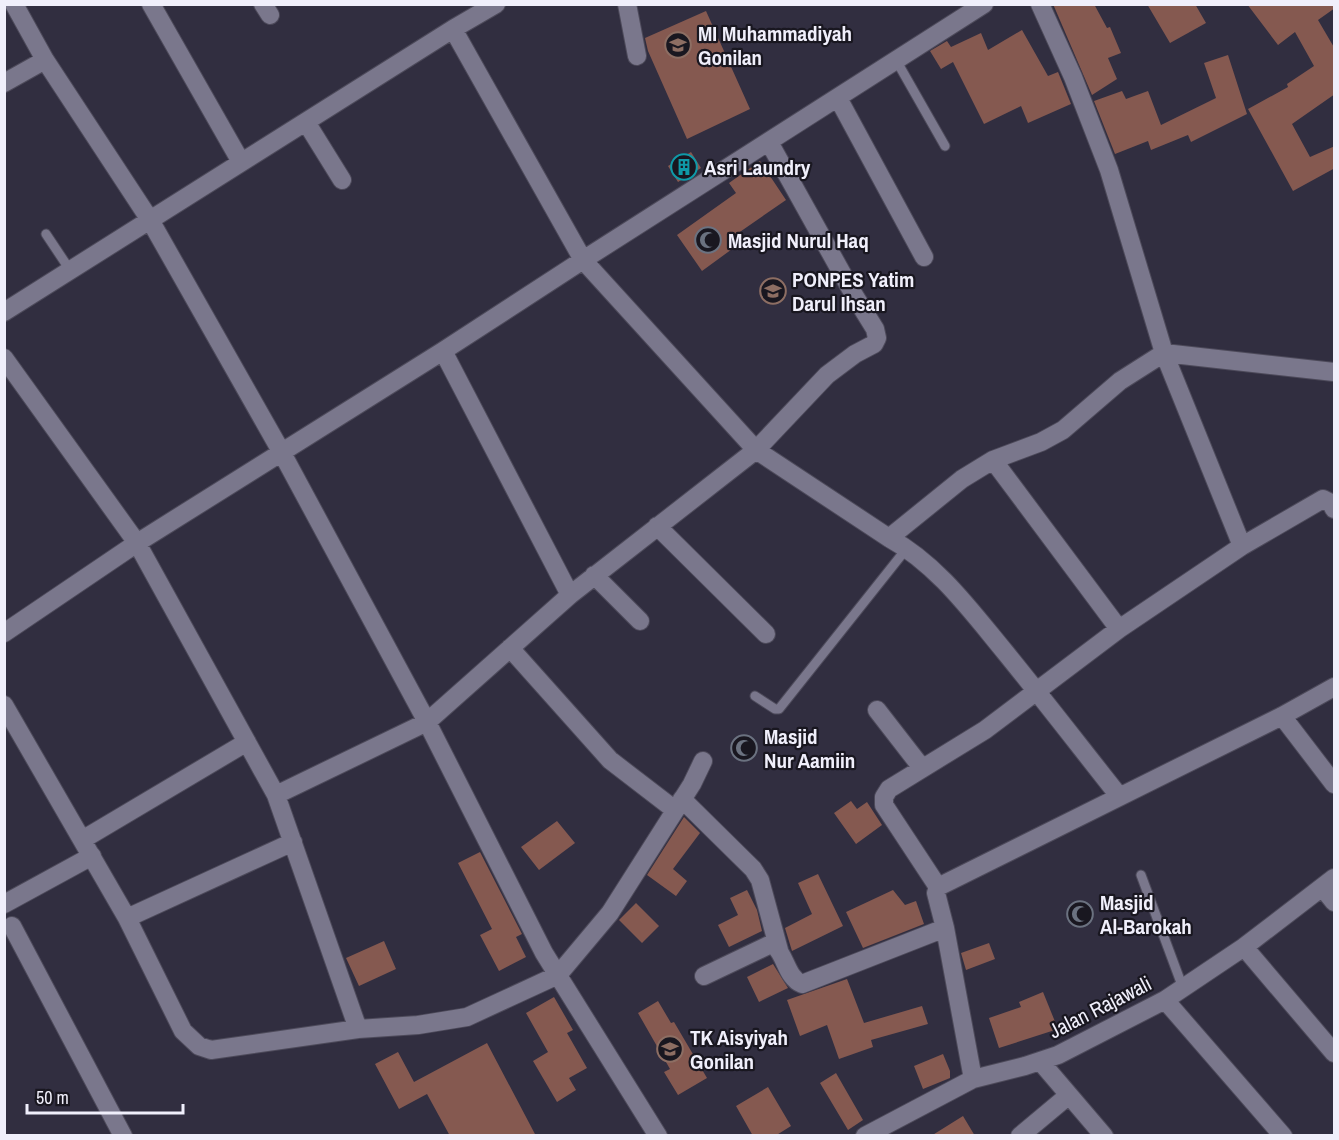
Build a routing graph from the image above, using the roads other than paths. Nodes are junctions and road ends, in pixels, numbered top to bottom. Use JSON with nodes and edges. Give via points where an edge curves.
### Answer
{"nodes":[{"id":1,"x":15,"y":4,"type":"edge"},
{"id":2,"x":151,"y":4,"type":"edge"},
{"id":3,"x":627,"y":4,"type":"edge"},
{"id":4,"x":1041,"y":4,"type":"edge"},
{"id":5,"x":495,"y":5,"type":"edge"},
{"id":6,"x":983,"y":5,"type":"edge"},
{"id":7,"x":453,"y":29,"type":"junction"},
{"id":8,"x":637,"y":56,"type":"dead end"},
{"id":9,"x":45,"y":60,"type":"junction"},
{"id":10,"x":896,"y":60,"type":"junction"},
{"id":11,"x":4,"y":83,"type":"edge"},
{"id":12,"x":838,"y":98,"type":"junction"},
{"id":13,"x":306,"y":122,"type":"junction"},
{"id":14,"x":769,"y":142,"type":"junction"},
{"id":15,"x":945,"y":146,"type":"dead end"},
{"id":16,"x":241,"y":162,"type":"junction"},
{"id":17,"x":342,"y":180,"type":"dead end"},
{"id":18,"x":150,"y":220,"type":"junction"},
{"id":19,"x":46,"y":234,"type":"dead end"},
{"id":20,"x":924,"y":257,"type":"dead end"},
{"id":21,"x":584,"y":260,"type":"junction"},
{"id":22,"x":70,"y":270,"type":"junction"},
{"id":23,"x":4,"y":312,"type":"edge"},
{"id":24,"x":443,"y":351,"type":"junction"},
{"id":25,"x":1164,"y":353,"type":"junction"},
{"id":26,"x":4,"y":358,"type":"edge"},
{"id":27,"x":1335,"y":372,"type":"edge"},
{"id":28,"x":756,"y":450,"type":"junction"},
{"id":29,"x":282,"y":453,"type":"junction"},
{"id":30,"x":993,"y":460,"type":"junction"},
{"id":31,"x":1335,"y":509,"type":"edge"},
{"id":32,"x":657,"y":526,"type":"junction"},
{"id":33,"x":889,"y":538,"type":"junction"},
{"id":34,"x":137,"y":543,"type":"junction"},
{"id":35,"x":1242,"y":546,"type":"junction"},
{"id":36,"x":907,"y":548,"type":"junction"},
{"id":37,"x":594,"y":575,"type":"junction"},
{"id":38,"x":570,"y":595,"type":"junction"},
{"id":39,"x":640,"y":621,"type":"dead end"},
{"id":40,"x":1119,"y":629,"type":"junction"},
{"id":41,"x":4,"y":633,"type":"edge"},
{"id":42,"x":766,"y":634,"type":"dead end"},
{"id":43,"x":510,"y":648,"type":"junction"},
{"id":44,"x":1335,"y":687,"type":"edge"},
{"id":45,"x":1038,"y":692,"type":"junction"},
{"id":46,"x":755,"y":696,"type":"dead end"},
{"id":47,"x":4,"y":705,"type":"edge"},
{"id":48,"x":877,"y":710,"type":"dead end"},
{"id":49,"x":1282,"y":716,"type":"junction"},
{"id":50,"x":427,"y":722,"type":"junction"},
{"id":51,"x":247,"y":742,"type":"junction"},
{"id":52,"x":703,"y":761,"type":"dead end"},
{"id":53,"x":922,"y":768,"type":"junction"},
{"id":54,"x":1335,"y":784,"type":"edge"},
{"id":55,"x":276,"y":795,"type":"junction"},
{"id":56,"x":1119,"y":796,"type":"junction"},
{"id":57,"x":678,"y":804,"type":"junction"},
{"id":58,"x":82,"y":840,"type":"junction"},
{"id":59,"x":293,"y":842,"type":"junction"},
{"id":60,"x":92,"y":856,"type":"junction"},
{"id":61,"x":1141,"y":875,"type":"dead end"},
{"id":62,"x":1328,"y":883,"type":"edge"},
{"id":63,"x":938,"y":887,"type":"junction"},
{"id":64,"x":1335,"y":902,"type":"edge"},
{"id":65,"x":4,"y":904,"type":"edge"},
{"id":66,"x":127,"y":918,"type":"junction"},
{"id":67,"x":12,"y":926,"type":"dead end"},
{"id":68,"x":945,"y":928,"type":"junction"},
{"id":69,"x":1244,"y":947,"type":"junction"},
{"id":70,"x":779,"y":950,"type":"junction"},
{"id":71,"x":558,"y":975,"type":"junction"},
{"id":72,"x":704,"y":976,"type":"dead end"},
{"id":73,"x":1183,"y":988,"type":"junction"},
{"id":74,"x":1165,"y":1000,"type":"junction"},
{"id":75,"x":358,"y":1029,"type":"junction"},
{"id":76,"x":1335,"y":1053,"type":"edge"},
{"id":77,"x":1040,"y":1061,"type":"junction"},
{"id":78,"x":973,"y":1079,"type":"junction"},
{"id":79,"x":1069,"y":1095,"type":"junction"},
{"id":80,"x":123,"y":1136,"type":"edge"},
{"id":81,"x":658,"y":1136,"type":"edge"},
{"id":82,"x":865,"y":1136,"type":"edge"},
{"id":83,"x":1020,"y":1136,"type":"edge"},
{"id":84,"x":1104,"y":1136,"type":"edge"},
{"id":85,"x":1283,"y":1136,"type":"edge"}],
"edges":[{"from":1,"to":9,"type":"street"},
{"from":2,"to":16,"type":"street"},
{"from":3,"to":8,"type":"street"},
{"from":4,"to":25,"type":"street","via":[[1109,170]]},
{"from":5,"to":7,"type":"street"},
{"from":6,"to":10,"type":"street"},
{"from":7,"to":13,"type":"street"},
{"from":7,"to":21,"type":"street"},
{"from":9,"to":11,"type":"street"},
{"from":9,"to":18,"type":"street"},
{"from":10,"to":12,"type":"street"},
{"from":10,"to":15,"type":"lane"},
{"from":12,"to":14,"type":"street"},
{"from":12,"to":20,"type":"street"},
{"from":13,"to":16,"type":"street"},
{"from":13,"to":17,"type":"street"},
{"from":14,"to":21,"type":"street"},
{"from":14,"to":28,"type":"street","via":[[877,338],[874,344],[827,375]]},
{"from":16,"to":18,"type":"street"},
{"from":18,"to":22,"type":"street"},
{"from":18,"to":29,"type":"street"},
{"from":19,"to":22,"type":"lane"},
{"from":21,"to":24,"type":"street"},
{"from":21,"to":28,"type":"street"},
{"from":22,"to":23,"type":"street"},
{"from":24,"to":29,"type":"street"},
{"from":24,"to":38,"type":"street"},
{"from":25,"to":27,"type":"street"},
{"from":25,"to":30,"type":"street","via":[[1120,381],[1063,430]]},
{"from":25,"to":35,"type":"street"},
{"from":26,"to":34,"type":"street"},
{"from":28,"to":32,"type":"street"},
{"from":28,"to":33,"type":"street"},
{"from":29,"to":34,"type":"street"},
{"from":29,"to":50,"type":"street"},
{"from":30,"to":33,"type":"street","via":[[962,479]]},
{"from":30,"to":40,"type":"street"},
{"from":31,"to":35,"type":"street","via":[[1323,499]]},
{"from":32,"to":37,"type":"street"},
{"from":32,"to":42,"type":"street"},
{"from":33,"to":36,"type":"street"},
{"from":34,"to":41,"type":"street"},
{"from":34,"to":51,"type":"street"},
{"from":35,"to":40,"type":"street"},
{"from":36,"to":45,"type":"street","via":[[973,612]]},
{"from":36,"to":46,"type":"lane","via":[[779,709]]},
{"from":37,"to":38,"type":"street"},
{"from":37,"to":39,"type":"street"},
{"from":38,"to":43,"type":"street"},
{"from":40,"to":45,"type":"street"},
{"from":43,"to":50,"type":"street"},
{"from":43,"to":57,"type":"street","via":[[610,760]]},
{"from":44,"to":49,"type":"street"},
{"from":45,"to":53,"type":"street"},
{"from":45,"to":56,"type":"street"},
{"from":47,"to":58,"type":"street"},
{"from":48,"to":53,"type":"street"},
{"from":49,"to":54,"type":"street"},
{"from":49,"to":56,"type":"street"},
{"from":50,"to":55,"type":"street"},
{"from":50,"to":71,"type":"street"},
{"from":51,"to":55,"type":"street"},
{"from":51,"to":58,"type":"street"},
{"from":52,"to":57,"type":"street"},
{"from":53,"to":63,"type":"street","via":[[889,789],[884,805]]},
{"from":55,"to":59,"type":"street"},
{"from":56,"to":63,"type":"street"},
{"from":57,"to":70,"type":"street","via":[[753,869],[760,880]]},
{"from":57,"to":71,"type":"street","via":[[610,913]]},
{"from":58,"to":60,"type":"street"},
{"from":59,"to":66,"type":"street"},
{"from":59,"to":75,"type":"street"},
{"from":60,"to":65,"type":"street"},
{"from":60,"to":66,"type":"street"},
{"from":61,"to":73,"type":"lane"},
{"from":62,"to":64,"type":"street"},
{"from":62,"to":69,"type":"street","name":"Jalan Rajawali"},
{"from":63,"to":68,"type":"street"},
{"from":66,"to":75,"type":"street","via":[[183,1031],[199,1046],[211,1050],[234,1048]]},
{"from":67,"to":80,"type":"street"},
{"from":68,"to":70,"type":"street","via":[[802,984],[794,979]]},
{"from":68,"to":78,"type":"street"},
{"from":69,"to":73,"type":"street","name":"Jalan Rajawali"},
{"from":69,"to":76,"type":"street"},
{"from":70,"to":72,"type":"street","via":[[769,945]]},
{"from":71,"to":75,"type":"street","via":[[467,1017]]},
{"from":71,"to":81,"type":"street"},
{"from":73,"to":74,"type":"street","name":"Jalan Rajawali"},
{"from":74,"to":77,"type":"street","name":"Jalan Rajawali"},
{"from":74,"to":85,"type":"street"},
{"from":77,"to":78,"type":"street","name":"Jalan Rajawali"},
{"from":77,"to":79,"type":"street"},
{"from":78,"to":82,"type":"street","name":"Jalan Rajawali"},
{"from":79,"to":83,"type":"street"},
{"from":79,"to":84,"type":"street"}]}
